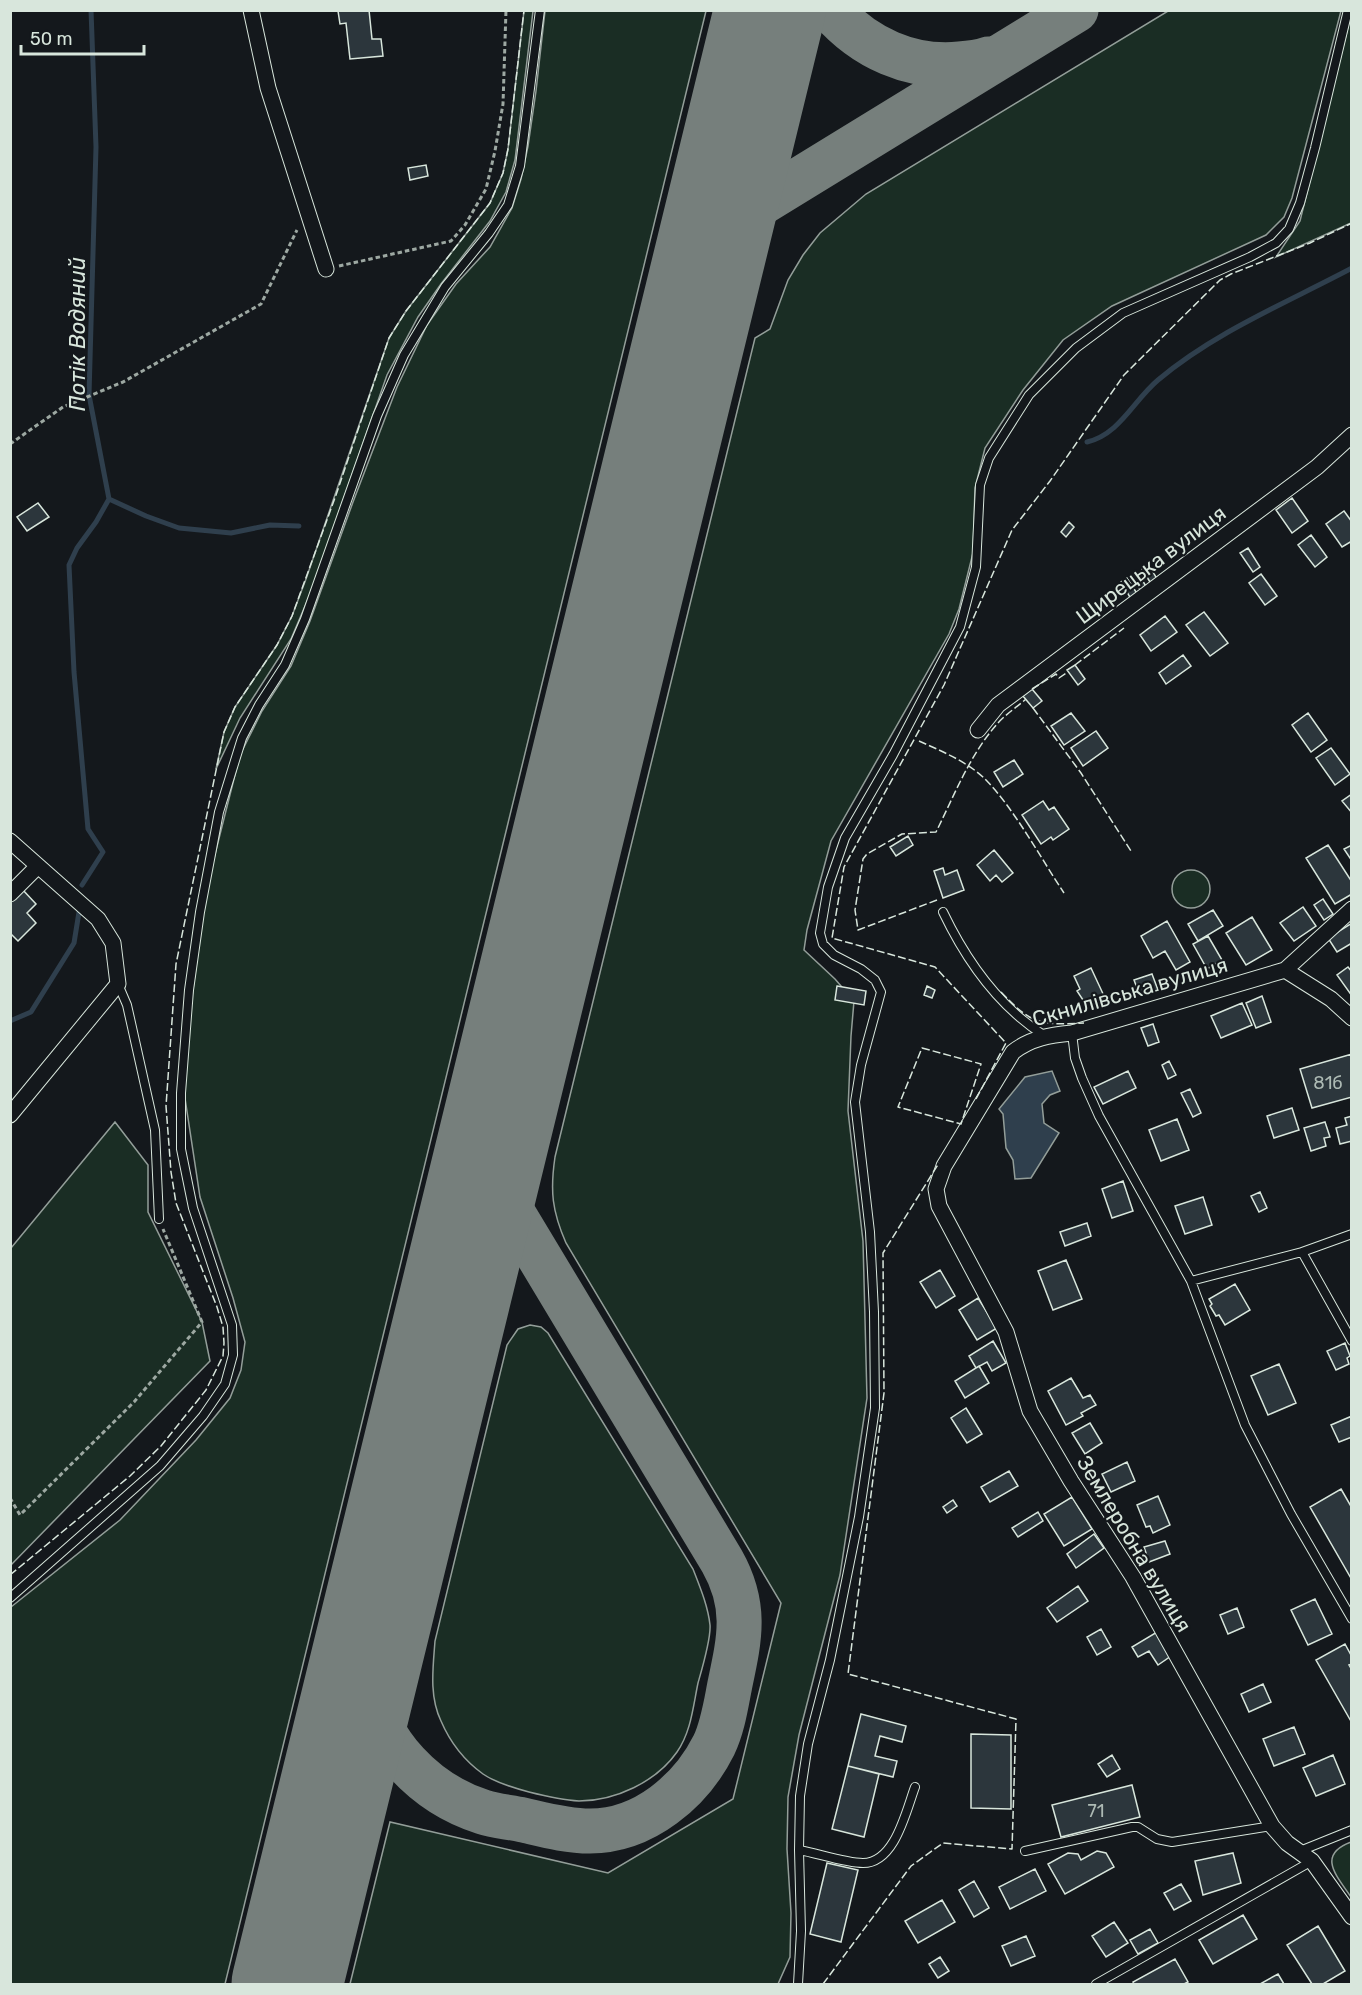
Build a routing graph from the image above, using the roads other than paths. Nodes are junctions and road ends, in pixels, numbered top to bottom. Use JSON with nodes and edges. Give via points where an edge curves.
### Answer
{"nodes":[{"id":1,"x":251,"y":10,"type":"edge"},
{"id":2,"x":540,"y":10,"type":"edge"},
{"id":3,"x":1348,"y":10,"type":"edge"},
{"id":4,"x":326,"y":268,"type":"road end"},
{"id":5,"x":1352,"y":435,"type":"edge"},
{"id":6,"x":978,"y":730,"type":"dead end"},
{"id":7,"x":10,"y":841,"type":"edge"},
{"id":8,"x":38,"y":867,"type":"junction"},
{"id":9,"x":10,"y":894,"type":"edge"},
{"id":10,"x":1352,"y":909,"type":"edge"},
{"id":11,"x":942,"y":912,"type":"dead end"},
{"id":12,"x":1284,"y":969,"type":"junction"},
{"id":13,"x":118,"y":984,"type":"junction"},
{"id":14,"x":1352,"y":1018,"type":"edge"},
{"id":15,"x":1072,"y":1034,"type":"junction"},
{"id":16,"x":1045,"y":1036,"type":"junction"},
{"id":17,"x":10,"y":1115,"type":"edge"},
{"id":18,"x":944,"y":1166,"type":"joint"},
{"id":19,"x":159,"y":1219,"type":"road end"},
{"id":20,"x":1352,"y":1234,"type":"edge"},
{"id":21,"x":1302,"y":1252,"type":"junction"},
{"id":22,"x":1191,"y":1281,"type":"junction"},
{"id":23,"x":1352,"y":1341,"type":"edge"},
{"id":24,"x":10,"y":1598,"type":"edge"},
{"id":25,"x":1352,"y":1619,"type":"edge"},
{"id":26,"x":915,"y":1787,"type":"dead end"},
{"id":27,"x":1272,"y":1826,"type":"junction"},
{"id":28,"x":1352,"y":1830,"type":"edge"},
{"id":29,"x":799,"y":1850,"type":"junction"},
{"id":30,"x":1025,"y":1851,"type":"dead end"},
{"id":31,"x":1297,"y":1852,"type":"junction"},
{"id":32,"x":1312,"y":1861,"type":"junction"},
{"id":33,"x":1352,"y":1917,"type":"edge"},
{"id":34,"x":798,"y":1984,"type":"edge"},
{"id":35,"x":1096,"y":1984,"type":"edge"}],
"edges":[{"from":1,"to":4,"type":"street","via":[[267,87]]},
{"from":2,"to":24,"type":"lane","via":[[520,166],[508,205],[445,287],[404,355],[377,416],[305,619],[285,665],[242,738],[219,812],[189,990],[181,1149],[193,1208],[232,1325],[233,1355],[225,1384],[160,1466]]},
{"from":3,"to":29,"type":"lane","via":[[1306,181],[1288,230],[1276,243],[1250,257],[1123,313],[1076,348],[1029,395],[989,458],[980,485],[976,567],[960,627],[845,838],[828,886],[820,933],[823,944],[834,955],[861,969],[881,992],[855,1102],[870,1232],[875,1408],[859,1517],[830,1660],[808,1744],[800,1796]]},
{"from":5,"to":6,"type":"street","name":"Щирецька вулиця","via":[[1317,467],[998,705]]},
{"from":7,"to":8,"type":"street"},
{"from":8,"to":9,"type":"street"},
{"from":8,"to":13,"type":"street","via":[[98,919],[113,944]]},
{"from":10,"to":12,"type":"street","name":"Скнилівська вулиця"},
{"from":11,"to":16,"type":"lane","via":[[984,980],[1029,1026]]},
{"from":12,"to":14,"type":"street","via":[[1331,999]]},
{"from":12,"to":15,"type":"street","name":"Скнилівська вулиця"},
{"from":13,"to":17,"type":"street"},
{"from":13,"to":19,"type":"lane","via":[[127,1005],[154,1130]]},
{"from":15,"to":16,"type":"street","name":"Скнилівська вулиця"},
{"from":15,"to":22,"type":"lane","via":[[1075,1058],[1099,1116]]},
{"from":16,"to":18,"type":"street","name":"Скнилівська вулиця","via":[[1024,1043],[1013,1052]]},
{"from":18,"to":27,"type":"street","name":"Землеробна вулиця","via":[[936,1189],[939,1206],[1006,1332],[1030,1411],[1133,1577]]},
{"from":20,"to":21,"type":"lane"},
{"from":21,"to":22,"type":"lane"},
{"from":21,"to":23,"type":"lane"},
{"from":22,"to":25,"type":"lane","via":[[1245,1425]]},
{"from":26,"to":29,"type":"lane","via":[[893,1844],[876,1861],[862,1863]]},
{"from":27,"to":30,"type":"lane","via":[[1172,1842],[1132,1827]]},
{"from":27,"to":31,"type":"street","name":"Землеробна вулиця"},
{"from":28,"to":31,"type":"lane"},
{"from":29,"to":34,"type":"lane"},
{"from":31,"to":32,"type":"street","name":"Землеробна вулиця"},
{"from":32,"to":33,"type":"street","name":"Землеробна вулиця"},
{"from":32,"to":35,"type":"lane"}]}
